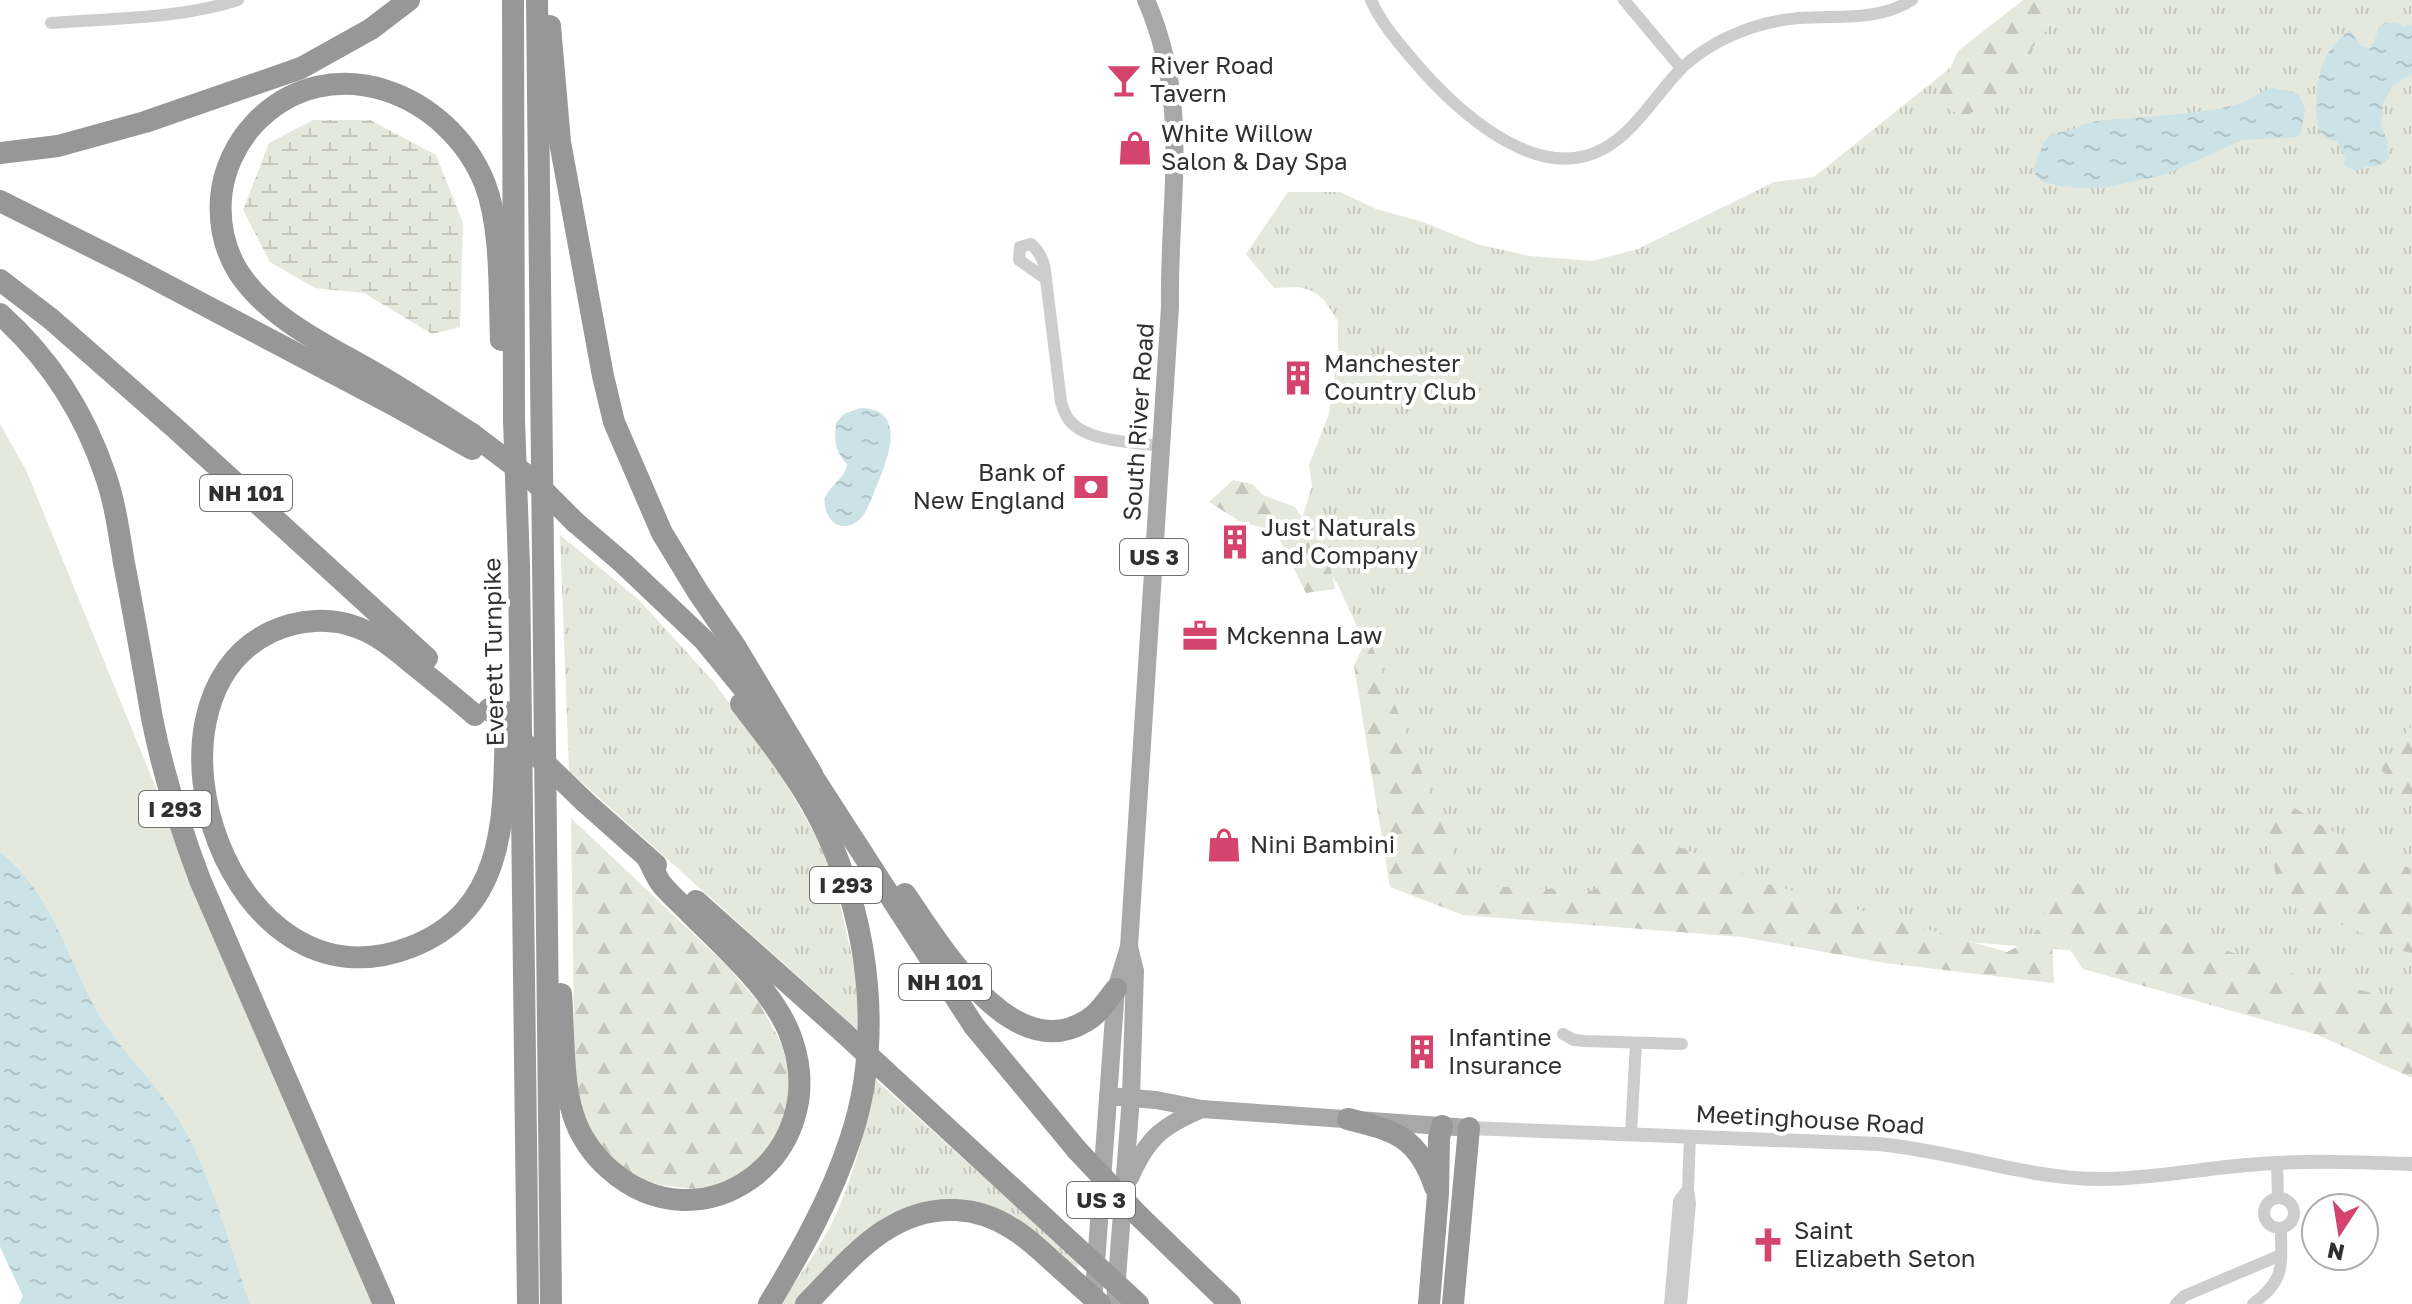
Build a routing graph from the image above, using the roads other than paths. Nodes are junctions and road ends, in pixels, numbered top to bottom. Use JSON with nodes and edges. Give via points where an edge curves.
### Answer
{"nodes":[{"id":1,"x":238,"y":0,"type":"edge"},
{"id":2,"x":409,"y":0,"type":"edge"},
{"id":3,"x":513,"y":0,"type":"edge"},
{"id":4,"x":537,"y":0,"type":"edge"},
{"id":5,"x":549,"y":0,"type":"edge"},
{"id":6,"x":1146,"y":0,"type":"edge"},
{"id":7,"x":1371,"y":0,"type":"edge"},
{"id":8,"x":1624,"y":0,"type":"edge"},
{"id":9,"x":1912,"y":0,"type":"edge"},
{"id":10,"x":51,"y":23,"type":"dead end"},
{"id":11,"x":1681,"y":68,"type":"junction"},
{"id":12,"x":0,"y":153,"type":"edge"},
{"id":13,"x":0,"y":201,"type":"edge"},
{"id":14,"x":1046,"y":279,"type":"dead end"},
{"id":15,"x":0,"y":280,"type":"edge"},
{"id":16,"x":0,"y":314,"type":"edge"},
{"id":17,"x":514,"y":420,"type":"junction"},
{"id":18,"x":472,"y":441,"type":"junction"},
{"id":19,"x":1160,"y":446,"type":"junction"},
{"id":20,"x":518,"y":508,"type":"junction"},
{"id":21,"x":656,"y":596,"type":"junction"},
{"id":22,"x":482,"y":712,"type":"junction"},
{"id":23,"x":812,"y":774,"type":"junction"},
{"id":24,"x":829,"y":802,"type":"junction"},
{"id":25,"x":546,"y":851,"type":"junction"},
{"id":26,"x":646,"y":856,"type":"junction"},
{"id":27,"x":1129,"y":947,"type":"junction"},
{"id":28,"x":1116,"y":989,"type":"junction"},
{"id":29,"x":1563,"y":1034,"type":"dead end"},
{"id":30,"x":1636,"y":1043,"type":"junction"},
{"id":31,"x":1682,"y":1044,"type":"dead end"},
{"id":32,"x":1107,"y":1103,"type":"junction"},
{"id":33,"x":1131,"y":1104,"type":"junction"},
{"id":34,"x":1202,"y":1109,"type":"junction"},
{"id":35,"x":1348,"y":1119,"type":"junction"},
{"id":36,"x":1442,"y":1126,"type":"junction"},
{"id":37,"x":1469,"y":1128,"type":"junction"},
{"id":38,"x":1631,"y":1133,"type":"junction"},
{"id":39,"x":1690,"y":1136,"type":"junction"},
{"id":40,"x":2277,"y":1162,"type":"junction"},
{"id":41,"x":2412,"y":1164,"type":"edge"},
{"id":42,"x":1125,"y":1189,"type":"junction"},
{"id":43,"x":1688,"y":1189,"type":"junction"},
{"id":44,"x":1438,"y":1194,"type":"junction"},
{"id":45,"x":2278,"y":1198,"type":"junction"},
{"id":46,"x":2281,"y":1228,"type":"junction"},
{"id":47,"x":1180,"y":1255,"type":"junction"},
{"id":48,"x":2281,"y":1255,"type":"junction"},
{"id":49,"x":384,"y":1304,"type":"edge"},
{"id":50,"x":528,"y":1304,"type":"edge"},
{"id":51,"x":551,"y":1304,"type":"edge"},
{"id":52,"x":769,"y":1304,"type":"edge"},
{"id":53,"x":806,"y":1304,"type":"edge"},
{"id":54,"x":1093,"y":1304,"type":"edge"},
{"id":55,"x":1100,"y":1304,"type":"edge"},
{"id":56,"x":1115,"y":1304,"type":"edge"},
{"id":57,"x":1138,"y":1304,"type":"edge"},
{"id":58,"x":1230,"y":1304,"type":"edge"},
{"id":59,"x":1240,"y":1304,"type":"edge"},
{"id":60,"x":1429,"y":1304,"type":"edge"},
{"id":61,"x":1453,"y":1304,"type":"edge"},
{"id":62,"x":1670,"y":1304,"type":"edge"},
{"id":63,"x":1681,"y":1304,"type":"edge"},
{"id":64,"x":2176,"y":1304,"type":"edge"},
{"id":65,"x":2253,"y":1304,"type":"edge"}],
"edges":[{"from":1,"to":10,"type":"street","via":[[163,14]]},
{"from":2,"to":12,"type":"highway","via":[[371,29],[301,68],[145,122],[58,146]]},
{"from":3,"to":17,"type":"highway","name":"Everett Turnpike"},
{"from":4,"to":25,"type":"highway","name":"Everett Turnpike"},
{"from":5,"to":23,"type":"highway","via":[[560,142],[614,422],[662,533]]},
{"from":6,"to":19,"type":"main road","name":"South River Road","number":"US 3","via":[[1166,57],[1175,129]]},
{"from":7,"to":11,"type":"street","via":[[1389,32],[1454,104],[1510,143],[1548,157],[1590,155],[1617,140]]},
{"from":8,"to":11,"type":"street"},
{"from":9,"to":11,"type":"street","via":[[1866,16],[1768,23],[1722,41]]},
{"from":13,"to":18,"type":"highway","number":"I 293"},
{"from":14,"to":19,"type":"street","via":[[1066,418],[1090,435]]},
{"from":15,"to":22,"type":"highway","number":"NH 101","via":[[108,369]]},
{"from":16,"to":49,"type":"highway","number":"I 293","via":[[57,376],[106,475],[152,716],[179,823]]},
{"from":17,"to":18,"type":"highway","via":[[502,373],[494,214],[475,163],[446,125],[407,98],[336,84],[289,97],[251,127],[227,169],[221,217],[234,264],[255,293],[293,325],[394,384]]},
{"from":17,"to":20,"type":"highway","name":"Everett Turnpike"},
{"from":18,"to":21,"type":"highway","number":"I 293","bridge":true,"via":[[575,522]]},
{"from":19,"to":27,"type":"main road","name":"South River Road","number":"US 3"},
{"from":20,"to":22,"type":"highway","via":[[510,534],[505,793],[491,866],[474,899],[429,939],[371,956],[311,947],[270,922],[253,904],[222,852],[207,805],[203,769],[213,697],[223,675],[247,647],[301,622],[350,624],[380,638]]},
{"from":20,"to":50,"type":"highway","name":"Everett Turnpike"},
{"from":21,"to":23,"type":"highway","number":"NH 101","via":[[704,640]]},
{"from":21,"to":52,"type":"highway","number":"I 293","via":[[767,737],[827,834],[851,899],[866,980],[868,1047],[850,1140],[833,1185]]},
{"from":22,"to":26,"type":"highway","number":"NH 101","bridge":true,"via":[[532,749]]},
{"from":23,"to":24,"type":"highway","number":"NH 101"},
{"from":24,"to":28,"type":"highway","via":[[860,829],[959,969],[1016,1022],[1052,1030],[1078,1026]]},
{"from":24,"to":47,"type":"highway","number":"NH 101","bridge":true,"via":[[974,1026],[1050,1120]]},
{"from":25,"to":26,"type":"highway","via":[[567,1092],[583,1137],[606,1166],[636,1187],[670,1198],[707,1197],[752,1178],[778,1153],[798,1109],[798,1061],[792,1037],[759,985],[660,882]]},
{"from":25,"to":51,"type":"highway","name":"Everett Turnpike"},
{"from":26,"to":57,"type":"highway","number":"NH 101","bridge":true},
{"from":27,"to":28,"type":"main road","name":"South River Road","number":"US 3"},
{"from":27,"to":33,"type":"main road","name":"South River Road","number":"US 3","via":[[1135,971]]},
{"from":28,"to":32,"type":"main road","name":"South River Road","number":"US 3"},
{"from":29,"to":30,"type":"street","via":[[1574,1040]]},
{"from":30,"to":31,"type":"street"},
{"from":30,"to":38,"type":"street"},
{"from":32,"to":33,"type":"main road","name":"Meetinghouse Road"},
{"from":32,"to":54,"type":"main road","name":"South River Road","number":"US 3"},
{"from":33,"to":34,"type":"main road","name":"Meetinghouse Road"},
{"from":33,"to":42,"type":"main road","name":"South River Road","number":"US 3"},
{"from":34,"to":35,"type":"main road","name":"Meetinghouse Road"},
{"from":34,"to":42,"type":"main road","via":[[1158,1132]]},
{"from":35,"to":36,"type":"main road","name":"Meetinghouse Road"},
{"from":35,"to":44,"type":"highway","via":[[1408,1141],[1424,1159]]},
{"from":36,"to":37,"type":"main road","name":"Meetinghouse Road"},
{"from":36,"to":44,"type":"highway"},
{"from":37,"to":38,"type":"street","name":"Meetinghouse Road"},
{"from":37,"to":61,"type":"highway"},
{"from":38,"to":39,"type":"street","name":"Meetinghouse Road"},
{"from":39,"to":40,"type":"street","name":"Meetinghouse Road","via":[[1899,1146],[2066,1178],[2138,1177]]},
{"from":39,"to":43,"type":"street"},
{"from":40,"to":41,"type":"street","name":"Meetinghouse Road"},
{"from":40,"to":45,"type":"street"},
{"from":42,"to":56,"type":"main road","name":"South River Road","number":"US 3"},
{"from":43,"to":62,"type":"street","via":[[1679,1201]]},
{"from":43,"to":63,"type":"street"},
{"from":44,"to":60,"type":"highway"},
{"from":45,"to":46,"type":"street","via":[[2290,1202],[2294,1211],[2291,1222]]},
{"from":45,"to":46,"type":"street","via":[[2264,1213],[2269,1224]]},
{"from":46,"to":48,"type":"street"},
{"from":47,"to":58,"type":"highway","number":"NH 101"},
{"from":47,"to":59,"type":"highway"},
{"from":48,"to":64,"type":"street"},
{"from":48,"to":65,"type":"street","via":[[2278,1279]]},
{"from":53,"to":55,"type":"highway","bridge":true,"via":[[883,1230],[932,1211],[962,1211],[997,1220],[1030,1241]]}]}
